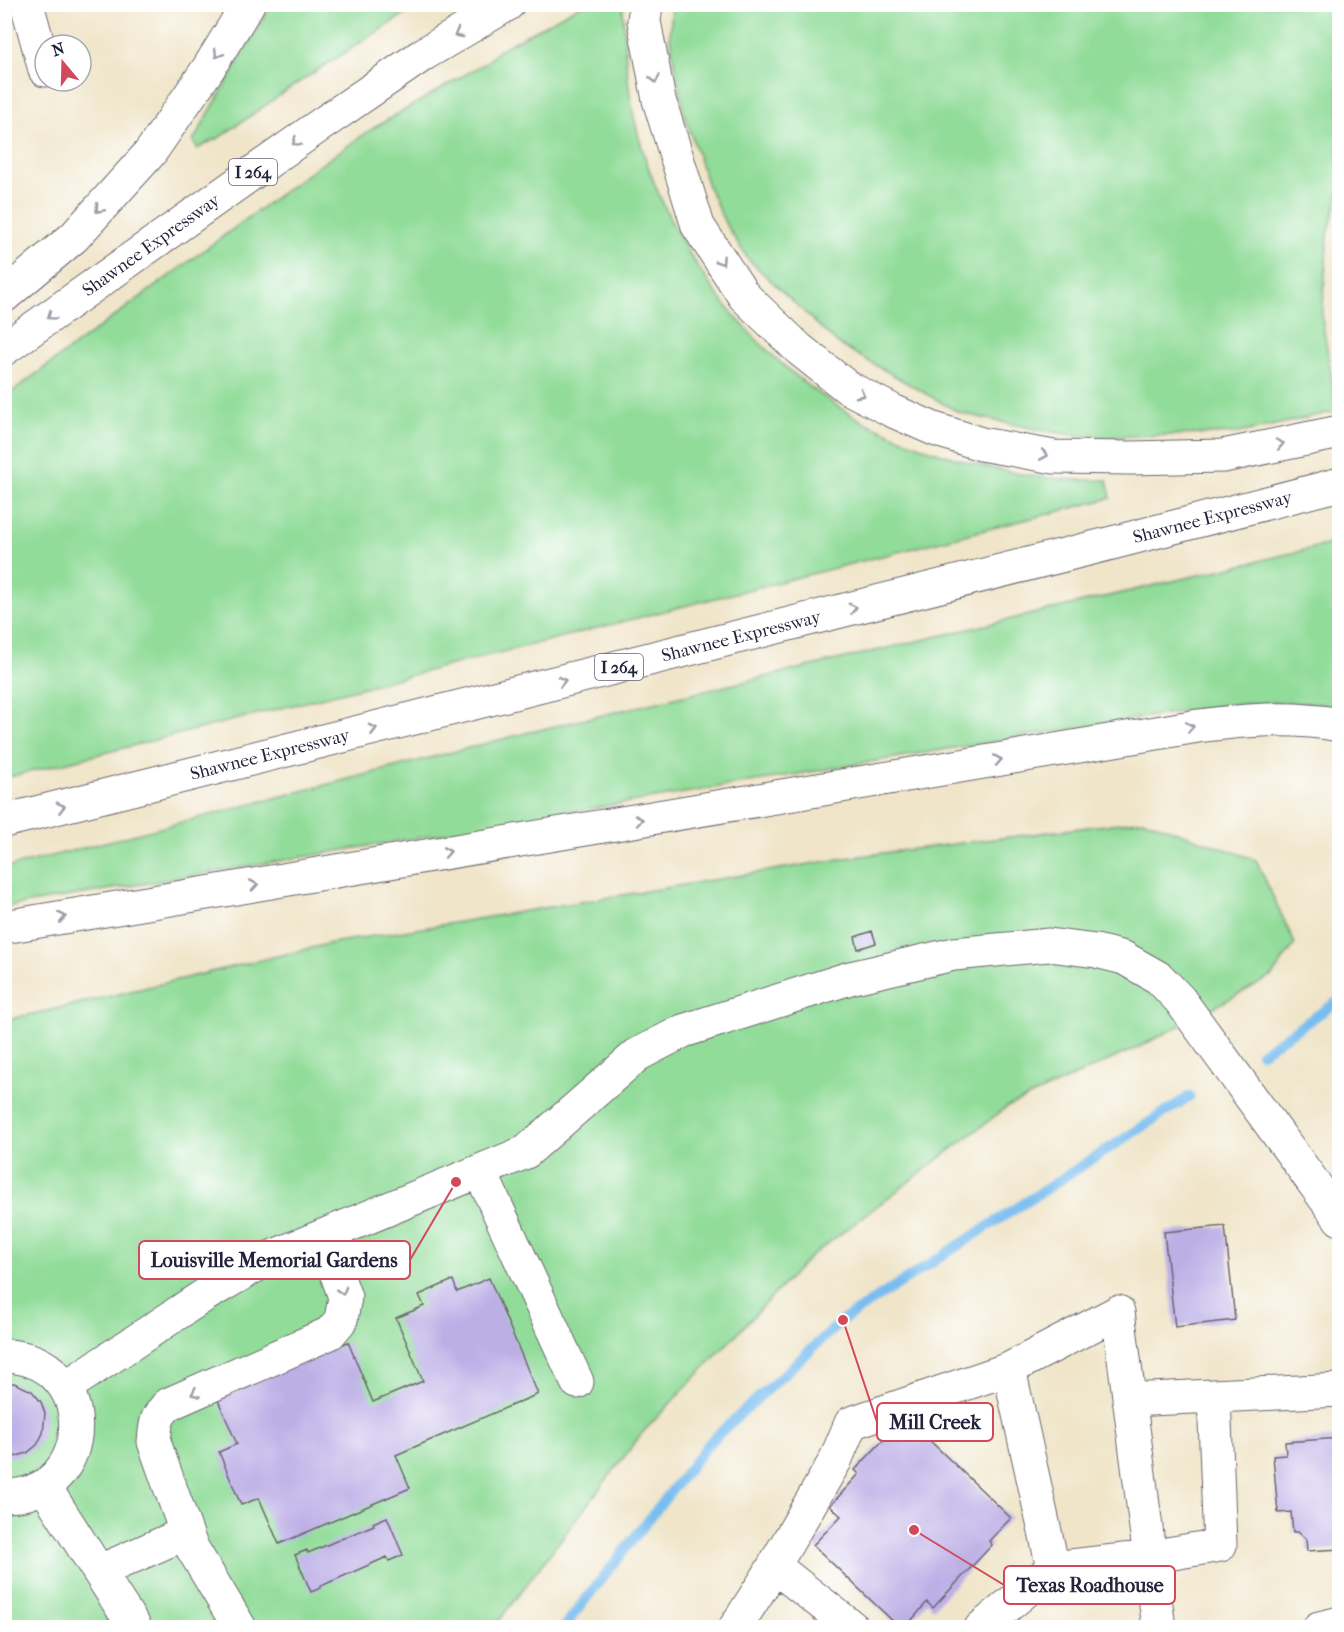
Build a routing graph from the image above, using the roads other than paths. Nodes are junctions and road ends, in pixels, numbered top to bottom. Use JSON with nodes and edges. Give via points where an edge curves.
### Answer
{"nodes":[{"id":1,"x":27,"y":4,"type":"edge"},
{"id":2,"x":248,"y":4,"type":"edge"},
{"id":3,"x":508,"y":4,"type":"edge"},
{"id":4,"x":646,"y":4,"type":"edge"},
{"id":5,"x":35,"y":33,"type":"edge"},
{"id":6,"x":4,"y":296,"type":"edge"},
{"id":7,"x":4,"y":350,"type":"edge"},
{"id":8,"x":1340,"y":432,"type":"edge"},
{"id":9,"x":1330,"y":489,"type":"edge"},
{"id":10,"x":1340,"y":724,"type":"edge"},
{"id":11,"x":4,"y":821,"type":"edge"},
{"id":12,"x":4,"y":927,"type":"edge"},
{"id":13,"x":480,"y":1171,"type":"junction"},
{"id":14,"x":1340,"y":1219,"type":"edge"},
{"id":15,"x":323,"y":1236,"type":"junction"},
{"id":16,"x":4,"y":1356,"type":"edge"},
{"id":17,"x":1009,"y":1369,"type":"junction"},
{"id":18,"x":577,"y":1382,"type":"dead end"},
{"id":19,"x":66,"y":1387,"type":"junction"},
{"id":20,"x":1340,"y":1390,"type":"edge"},
{"id":21,"x":1214,"y":1396,"type":"junction"},
{"id":22,"x":1129,"y":1400,"type":"junction"},
{"id":23,"x":44,"y":1486,"type":"junction"},
{"id":24,"x":4,"y":1496,"type":"edge"},
{"id":25,"x":186,"y":1533,"type":"junction"},
{"id":26,"x":1150,"y":1557,"type":"junction"},
{"id":27,"x":774,"y":1566,"type":"junction"},
{"id":28,"x":1053,"y":1568,"type":"junction"},
{"id":29,"x":100,"y":1571,"type":"junction"},
{"id":30,"x":1340,"y":1623,"type":"edge"},
{"id":31,"x":135,"y":1628,"type":"edge"},
{"id":32,"x":240,"y":1628,"type":"edge"},
{"id":33,"x":735,"y":1628,"type":"edge"},
{"id":34,"x":853,"y":1628,"type":"edge"},
{"id":35,"x":981,"y":1628,"type":"edge"},
{"id":36,"x":1159,"y":1628,"type":"edge"},
{"id":37,"x":1319,"y":1628,"type":"edge"}],
"edges":[{"from":1,"to":5,"type":"main road"},
{"from":2,"to":6,"type":"main road","one_way":true,"via":[[150,153],[74,237]]},
{"from":3,"to":7,"type":"main road","name":"Shawnee Expressway","number":"I 264","one_way":true,"via":[[365,94]]},
{"from":4,"to":8,"type":"main road","one_way":true,"via":[[644,21],[659,100],[698,226],[744,296],[799,349],[847,387],[934,429],[981,444],[1054,457],[1223,456]]},
{"from":11,"to":9,"type":"main road","name":"Shawnee Expressway","number":"I 264","one_way":true},
{"from":12,"to":10,"type":"main road","one_way":true,"via":[[1198,726],[1277,718]]},
{"from":13,"to":14,"type":"main road","via":[[526,1152],[637,1055],[683,1031],[850,978],[954,954],[1049,945],[1124,958],[1159,978],[1180,1000]]},
{"from":13,"to":15,"type":"main road"},
{"from":13,"to":18,"type":"main road"},
{"from":15,"to":19,"type":"main road","via":[[267,1259],[205,1295]]},
{"from":15,"to":25,"type":"main road","one_way":true,"via":[[345,1297],[341,1320],[330,1333],[170,1404],[159,1414],[154,1442]]},
{"from":16,"to":19,"type":"main road","via":[[20,1356],[46,1367]]},
{"from":17,"to":22,"type":"main road","via":[[1118,1312]]},
{"from":17,"to":27,"type":"main road","via":[[851,1423],[835,1461]]},
{"from":17,"to":28,"type":"main road"},
{"from":19,"to":23,"type":"main road","via":[[76,1413],[75,1440],[65,1466]]},
{"from":20,"to":21,"type":"main road"},
{"from":21,"to":22,"type":"main road"},
{"from":21,"to":26,"type":"main road","via":[[1220,1545]]},
{"from":22,"to":26,"type":"main road"},
{"from":23,"to":24,"type":"main road","via":[[19,1496]]},
{"from":23,"to":29,"type":"main road"},
{"from":25,"to":29,"type":"main road"},
{"from":25,"to":32,"type":"main road"},
{"from":26,"to":28,"type":"main road"},
{"from":26,"to":36,"type":"main road"},
{"from":27,"to":33,"type":"main road"},
{"from":27,"to":34,"type":"main road"},
{"from":28,"to":35,"type":"main road"},
{"from":29,"to":31,"type":"main road"},
{"from":30,"to":37,"type":"main road"}]}
